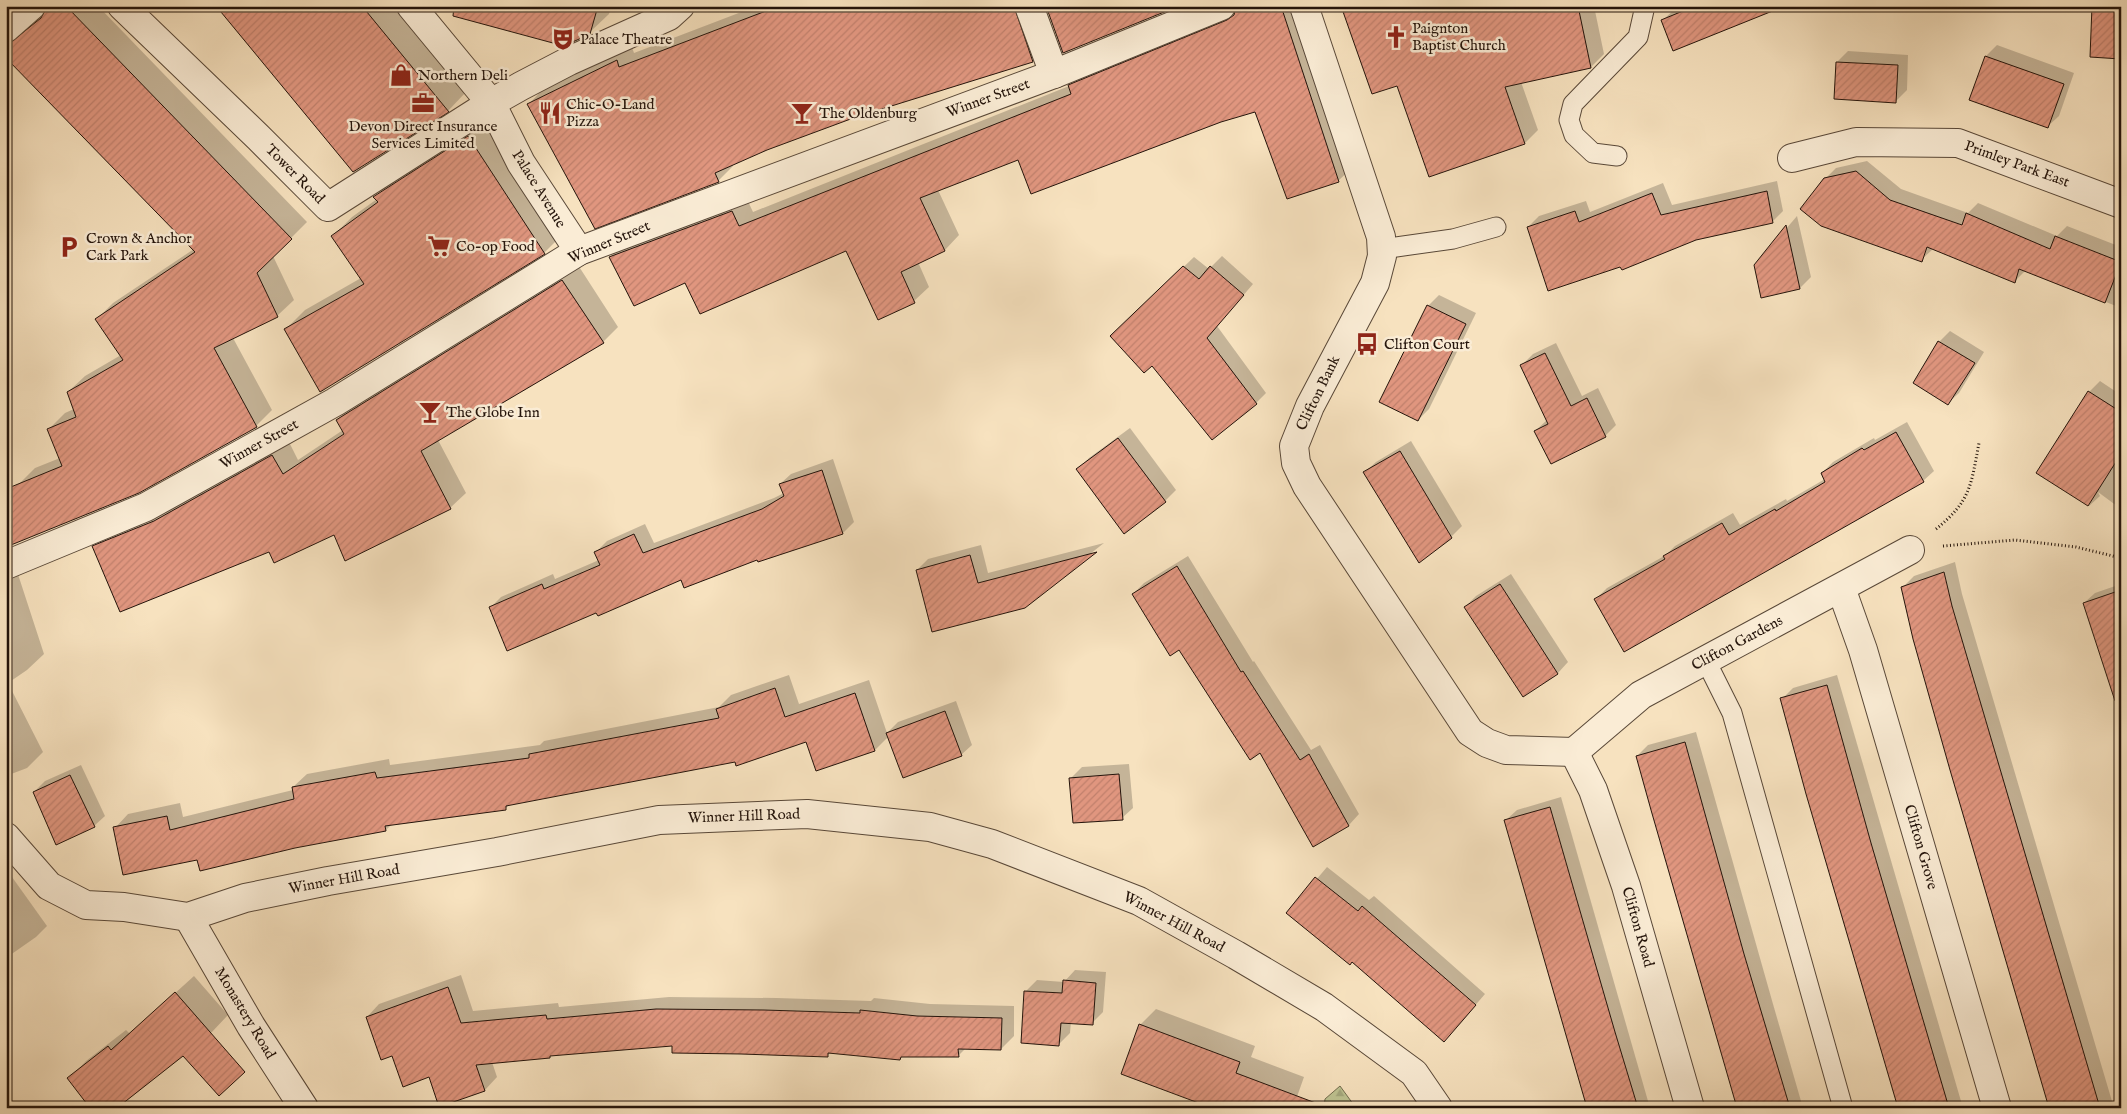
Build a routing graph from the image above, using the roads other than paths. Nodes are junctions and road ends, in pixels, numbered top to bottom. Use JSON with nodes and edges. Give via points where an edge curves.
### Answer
{"nodes":[{"id":1,"x":31,"y":6,"type":"edge"},
{"id":2,"x":122,"y":6,"type":"edge"},
{"id":3,"x":411,"y":6,"type":"edge"},
{"id":4,"x":680,"y":6,"type":"edge"},
{"id":5,"x":1029,"y":6,"type":"edge"},
{"id":6,"x":1221,"y":6,"type":"edge"},
{"id":7,"x":1304,"y":6,"type":"edge"},
{"id":8,"x":1645,"y":6,"type":"edge"},
{"id":9,"x":6,"y":28,"type":"edge"},
{"id":10,"x":1054,"y":74,"type":"junction"},
{"id":11,"x":491,"y":103,"type":"junction"},
{"id":12,"x":1617,"y":156,"type":"dead end"},
{"id":13,"x":1792,"y":158,"type":"dead end"},
{"id":14,"x":2121,"y":204,"type":"edge"},
{"id":15,"x":1496,"y":227,"type":"dead end"},
{"id":16,"x":1382,"y":249,"type":"junction"},
{"id":17,"x":579,"y":251,"type":"junction"},
{"id":18,"x":1910,"y":550,"type":"road end"},
{"id":19,"x":6,"y":565,"type":"edge"},
{"id":20,"x":1841,"y":588,"type":"junction"},
{"id":21,"x":1706,"y":659,"type":"junction"},
{"id":22,"x":1574,"y":752,"type":"junction"},
{"id":23,"x":6,"y":837,"type":"edge"},
{"id":24,"x":188,"y":918,"type":"junction"},
{"id":25,"x":304,"y":1108,"type":"edge"},
{"id":26,"x":1438,"y":1108,"type":"edge"},
{"id":27,"x":1690,"y":1108,"type":"edge"},
{"id":28,"x":1843,"y":1108,"type":"edge"},
{"id":29,"x":1998,"y":1108,"type":"edge"}],
"edges":[{"from":1,"to":9,"type":"street"},
{"from":2,"to":11,"type":"street","name":"Tower Road","via":[[328,207]]},
{"from":3,"to":11,"type":"street","name":"Palace Avenue"},
{"from":4,"to":11,"type":"street","via":[[669,16],[569,61]]},
{"from":5,"to":10,"type":"street"},
{"from":6,"to":10,"type":"street","name":"Winner Street"},
{"from":7,"to":16,"type":"street","name":"Clifton Bank","via":[[1381,237]]},
{"from":8,"to":12,"type":"lane","via":[[1638,37],[1574,104],[1569,120],[1574,135],[1593,153]]},
{"from":10,"to":17,"type":"street","name":"Winner Street"},
{"from":11,"to":17,"type":"street","name":"Palace Avenue","via":[[521,163]]},
{"from":13,"to":14,"type":"street","name":"Primley Park East","via":[[1856,142],[1958,142]]},
{"from":15,"to":16,"type":"lane","via":[[1453,239]]},
{"from":16,"to":22,"type":"street","name":"Clifton Bank","via":[[1375,283],[1310,406],[1294,446],[1296,463],[1307,486],[1470,732],[1506,750]]},
{"from":17,"to":19,"type":"street","name":"Winner Street","via":[[335,402],[146,507]]},
{"from":18,"to":20,"type":"street","name":"Clifton Gardens"},
{"from":20,"to":21,"type":"street","name":"Clifton Gardens"},
{"from":20,"to":29,"type":"street","name":"Clifton Grove","via":[[1866,659]]},
{"from":21,"to":22,"type":"street","name":"Clifton Gardens","via":[[1641,695]]},
{"from":21,"to":28,"type":"lane","via":[[1732,713]]},
{"from":22,"to":27,"type":"street","name":"Clifton Road","via":[[1593,790],[1626,886]]},
{"from":23,"to":24,"type":"street","name":"Winner Hill Road","via":[[50,886],[86,905]]},
{"from":24,"to":25,"type":"street","name":"Monastery Road","via":[[251,1026]]},
{"from":24,"to":26,"type":"street","name":"Winner Hill Road","via":[[245,898],[659,820],[807,814],[930,827],[992,844],[1155,910],[1324,1007],[1414,1073]]}]}
